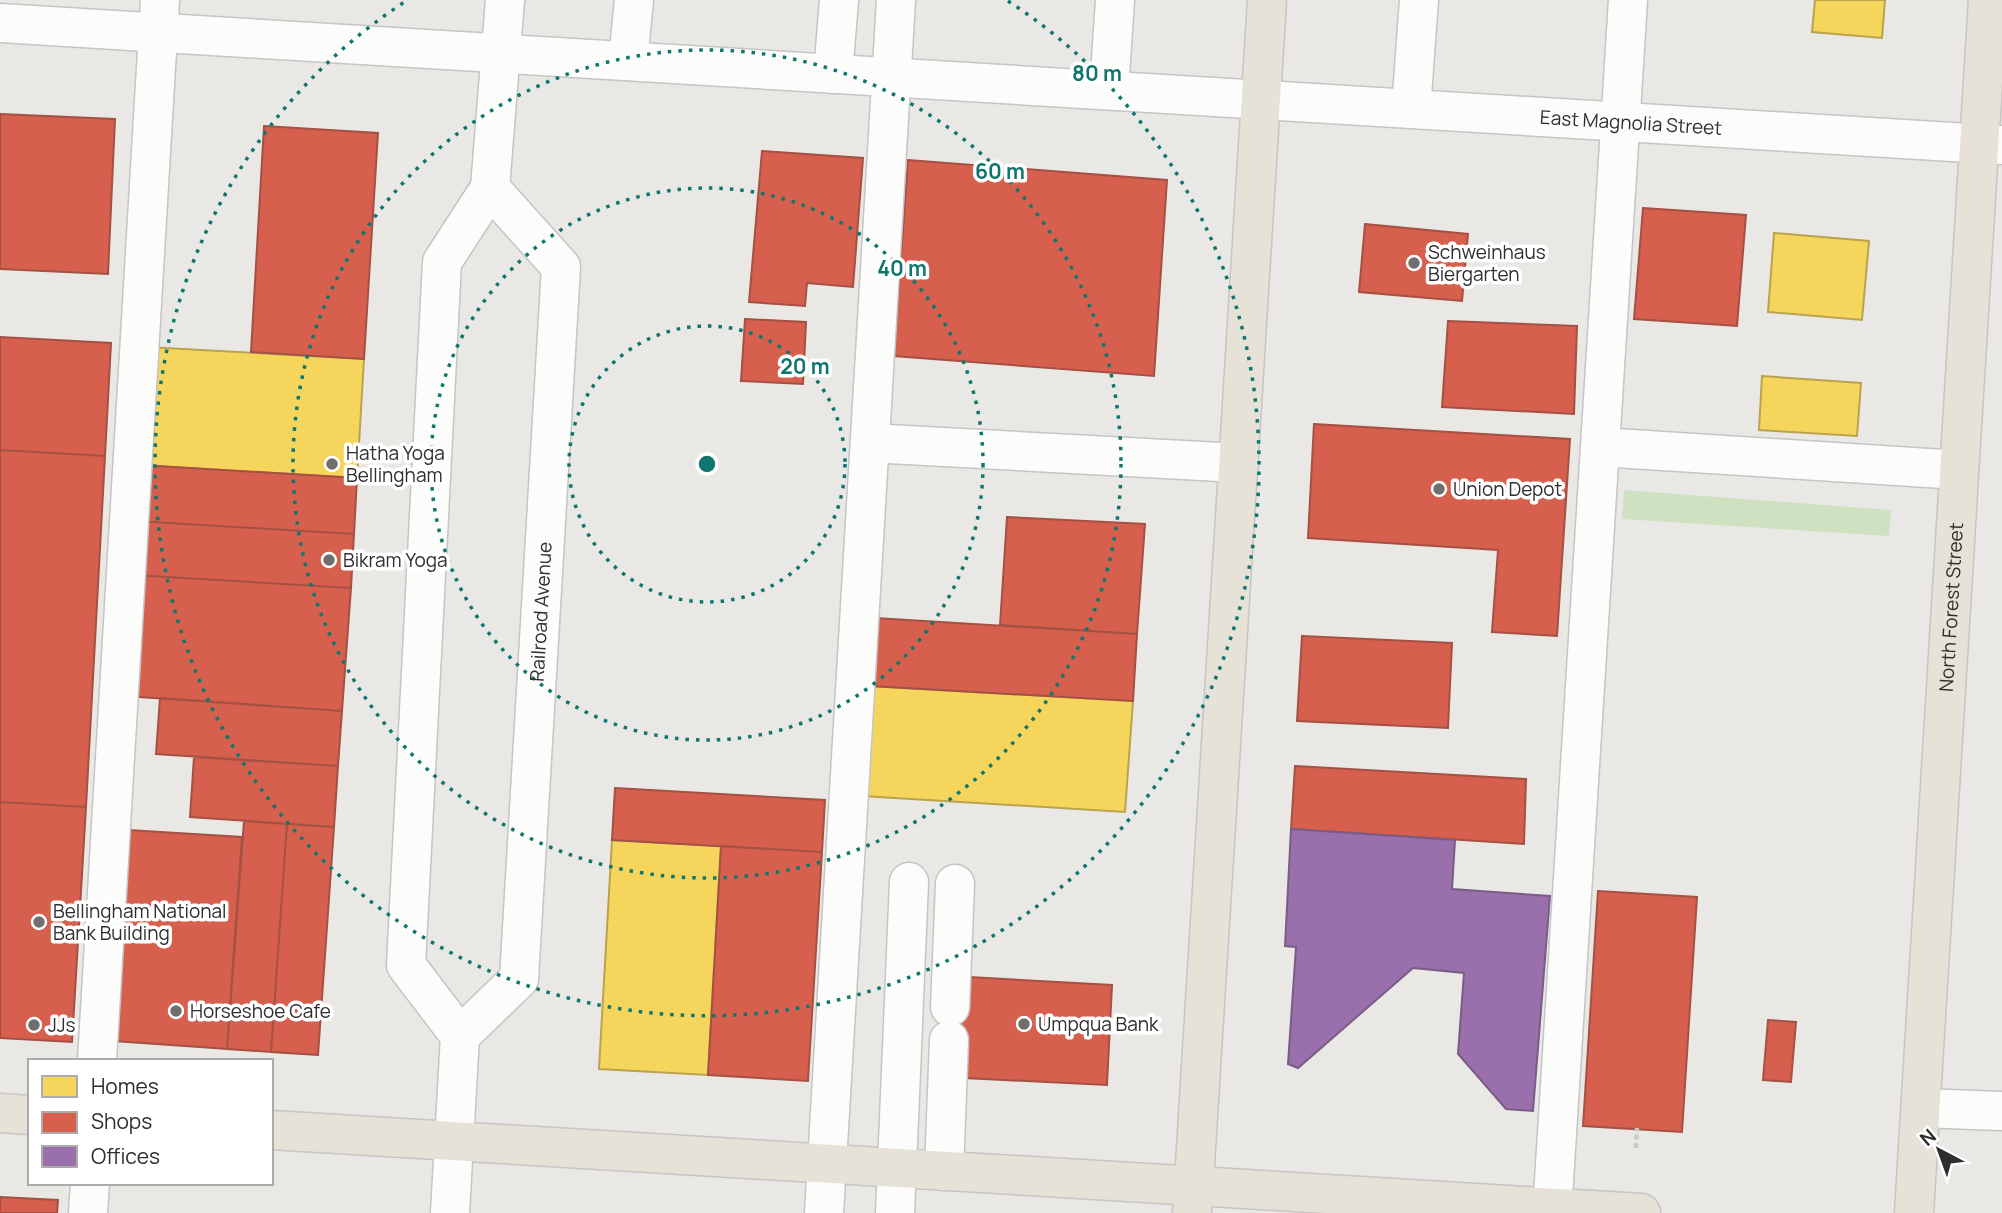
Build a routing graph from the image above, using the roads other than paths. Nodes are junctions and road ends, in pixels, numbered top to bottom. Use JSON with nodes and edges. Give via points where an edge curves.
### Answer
{"nodes":[{"id":1,"x":505,"y":0,"type":"edge"},
{"id":2,"x":634,"y":0,"type":"edge"},
{"id":3,"x":839,"y":0,"type":"edge"},
{"id":4,"x":896,"y":0,"type":"edge"},
{"id":5,"x":1115,"y":0,"type":"edge"},
{"id":6,"x":1267,"y":0,"type":"edge"},
{"id":7,"x":1419,"y":0,"type":"edge"},
{"id":8,"x":1628,"y":0,"type":"edge"},
{"id":9,"x":1988,"y":0,"type":"edge"},
{"id":10,"x":159,"y":16,"type":"edge"},
{"id":11,"x":0,"y":23,"type":"edge"},
{"id":12,"x":501,"y":53,"type":"junction"},
{"id":13,"x":628,"y":61,"type":"junction"},
{"id":14,"x":833,"y":74,"type":"junction"},
{"id":15,"x":891,"y":77,"type":"junction"},
{"id":16,"x":1109,"y":90,"type":"junction"},
{"id":17,"x":1261,"y":99,"type":"junction"},
{"id":18,"x":1412,"y":109,"type":"junction"},
{"id":19,"x":1620,"y":121,"type":"junction"},
{"id":20,"x":1991,"y":144,"type":"edge"},
{"id":21,"x":490,"y":188,"type":"junction"},
{"id":22,"x":870,"y":443,"type":"junction"},
{"id":23,"x":1600,"y":447,"type":"junction"},
{"id":24,"x":1239,"y":463,"type":"junction"},
{"id":25,"x":1959,"y":470,"type":"junction"},
{"id":26,"x":909,"y":882,"type":"dead end"},
{"id":27,"x":954,"y":884,"type":"dead end"},
{"id":28,"x":460,"y":1036,"type":"junction"},
{"id":29,"x":97,"y":1059,"type":"edge"},
{"id":30,"x":1921,"y":1108,"type":"junction"},
{"id":31,"x":2002,"y":1111,"type":"edge"},
{"id":32,"x":0,"y":1113,"type":"edge"},
{"id":33,"x":28,"y":1115,"type":"edge"},
{"id":34,"x":273,"y":1130,"type":"edge"},
{"id":35,"x":454,"y":1141,"type":"junction"},
{"id":36,"x":827,"y":1164,"type":"junction"},
{"id":37,"x":898,"y":1168,"type":"junction"},
{"id":38,"x":944,"y":1171,"type":"junction"},
{"id":39,"x":90,"y":1185,"type":"edge"},
{"id":40,"x":1193,"y":1199,"type":"edge"},
{"id":41,"x":1552,"y":1210,"type":"edge"},
{"id":42,"x":89,"y":1213,"type":"edge"},
{"id":43,"x":450,"y":1213,"type":"edge"},
{"id":44,"x":824,"y":1213,"type":"edge"},
{"id":45,"x":895,"y":1213,"type":"edge"},
{"id":46,"x":1641,"y":1213,"type":"edge"},
{"id":47,"x":1914,"y":1213,"type":"edge"}],
"edges":[{"from":1,"to":12,"type":"street"},
{"from":2,"to":13,"type":"street"},
{"from":3,"to":14,"type":"street"},
{"from":4,"to":15,"type":"street"},
{"from":5,"to":16,"type":"street"},
{"from":6,"to":17,"type":"main road"},
{"from":7,"to":18,"type":"street"},
{"from":8,"to":19,"type":"street"},
{"from":9,"to":20,"type":"main road","name":"North Forest Street"},
{"from":10,"to":11,"type":"street","name":"East Magnolia Street"},
{"from":10,"to":12,"type":"street","name":"East Magnolia Street"},
{"from":10,"to":29,"type":"street"},
{"from":12,"to":13,"type":"street","name":"East Magnolia Street"},
{"from":12,"to":21,"type":"street"},
{"from":13,"to":14,"type":"street","name":"East Magnolia Street"},
{"from":14,"to":15,"type":"street","name":"East Magnolia Street"},
{"from":15,"to":16,"type":"street","name":"East Magnolia Street"},
{"from":15,"to":22,"type":"street"},
{"from":16,"to":17,"type":"street","name":"East Magnolia Street"},
{"from":17,"to":18,"type":"street","name":"East Magnolia Street"},
{"from":17,"to":24,"type":"main road"},
{"from":18,"to":19,"type":"street","name":"East Magnolia Street"},
{"from":19,"to":20,"type":"street","name":"East Magnolia Street"},
{"from":19,"to":23,"type":"street"},
{"from":20,"to":25,"type":"main road","name":"North Forest Street"},
{"from":21,"to":28,"type":"street","via":[[442,262],[406,965]]},
{"from":21,"to":28,"type":"street","name":"Railroad Avenue","via":[[561,267],[519,979]]},
{"from":22,"to":24,"type":"street"},
{"from":22,"to":36,"type":"street"},
{"from":23,"to":25,"type":"street"},
{"from":23,"to":41,"type":"street"},
{"from":24,"to":40,"type":"main road"},
{"from":25,"to":30,"type":"main road","name":"North Forest Street"},
{"from":26,"to":37,"type":"street"},
{"from":27,"to":38,"type":"street"},
{"from":28,"to":35,"type":"street"},
{"from":30,"to":31,"type":"street"},
{"from":30,"to":47,"type":"main road","name":"North Forest Street"},
{"from":32,"to":33,"type":"main road"},
{"from":34,"to":35,"type":"main road"},
{"from":35,"to":36,"type":"main road"},
{"from":35,"to":43,"type":"street"},
{"from":36,"to":37,"type":"main road"},
{"from":36,"to":44,"type":"street"},
{"from":37,"to":38,"type":"main road"},
{"from":37,"to":45,"type":"street"},
{"from":38,"to":40,"type":"main road"},
{"from":39,"to":42,"type":"street"},
{"from":40,"to":41,"type":"main road"},
{"from":41,"to":46,"type":"main road"}]}
